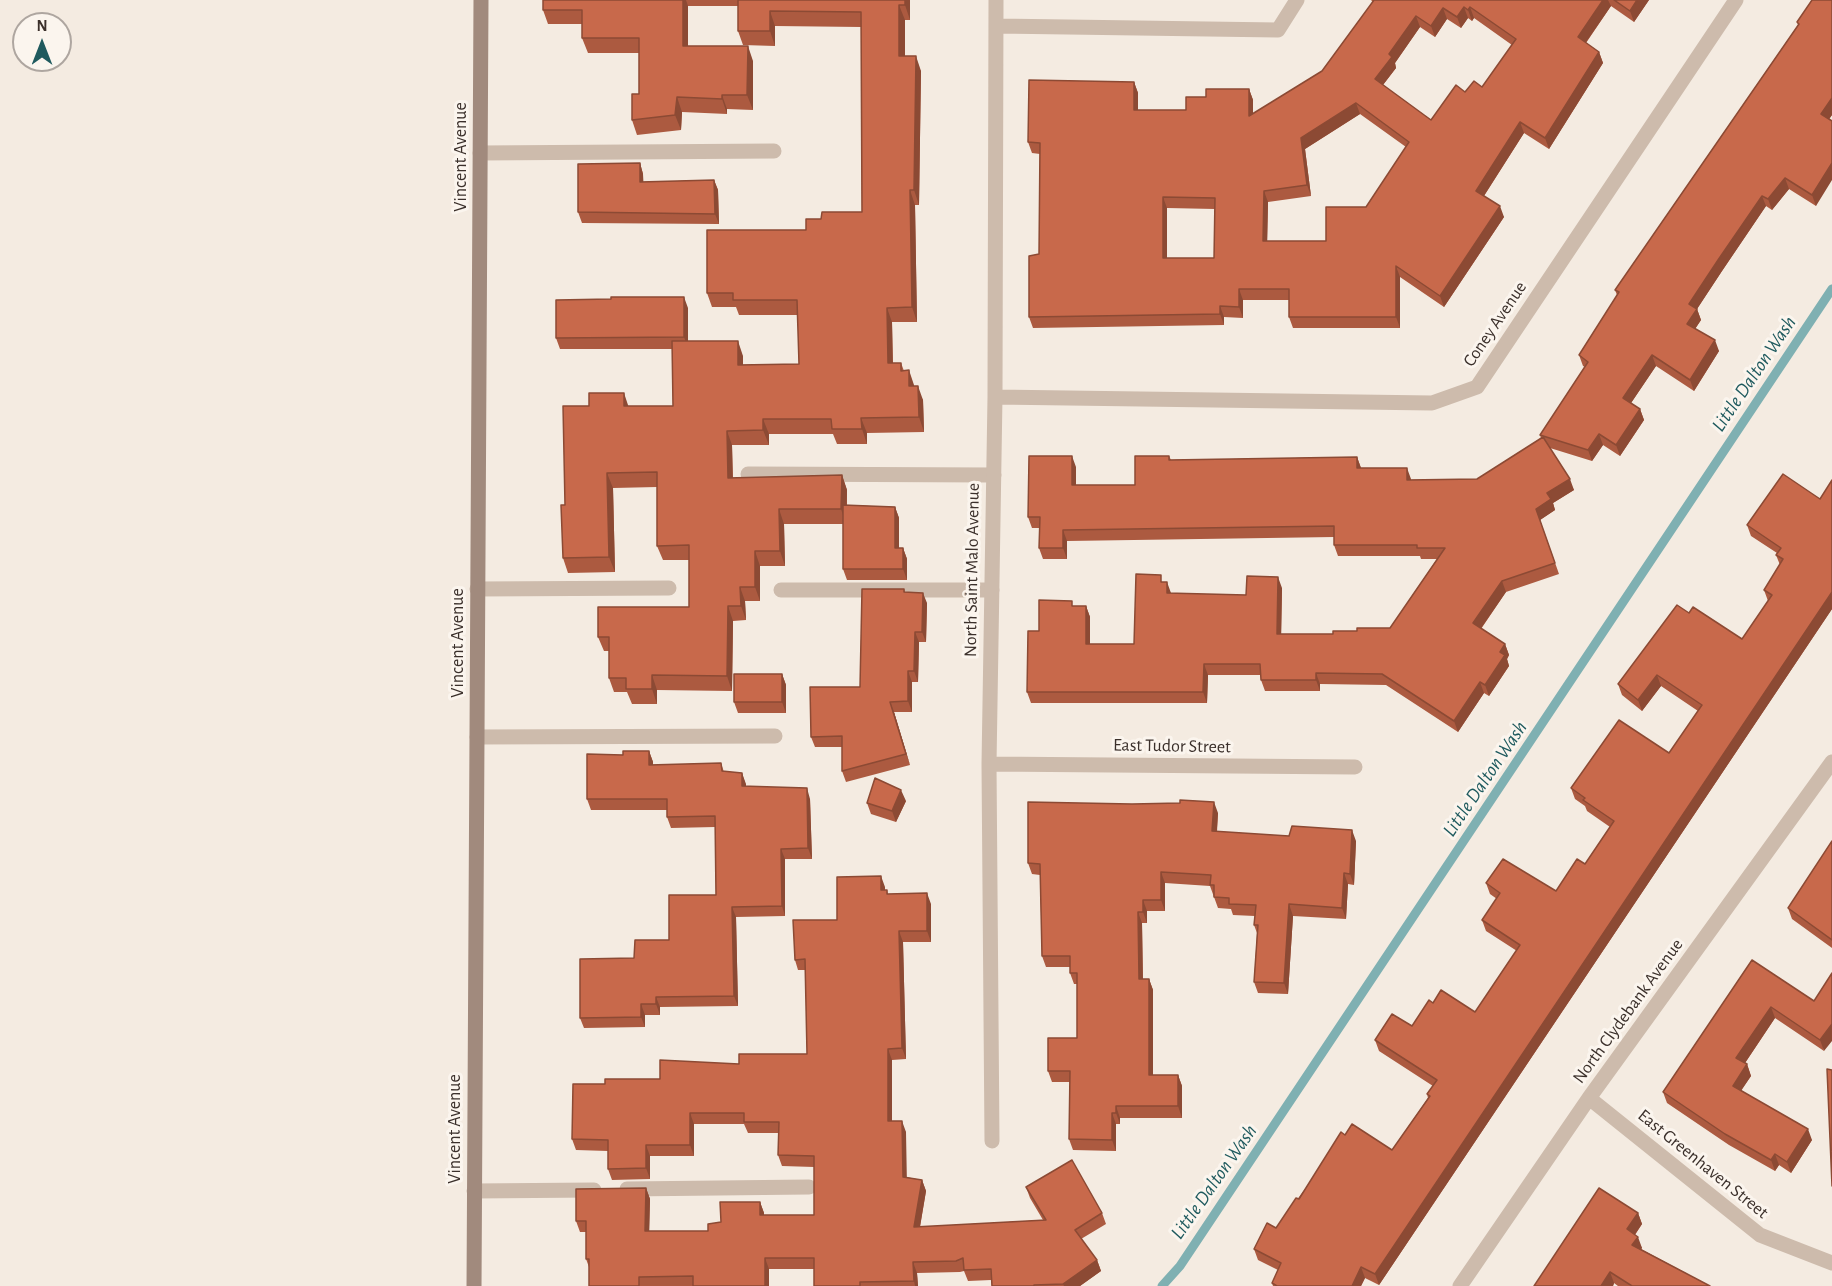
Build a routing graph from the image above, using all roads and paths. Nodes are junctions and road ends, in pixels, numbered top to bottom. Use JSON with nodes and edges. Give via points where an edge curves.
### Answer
{"nodes":[{"id":1,"x":481,"y":0,"type":"edge"},
{"id":2,"x":996,"y":0,"type":"edge"},
{"id":3,"x":1297,"y":0,"type":"edge"},
{"id":4,"x":1736,"y":0,"type":"edge"},
{"id":5,"x":997,"y":26,"type":"junction"},
{"id":6,"x":774,"y":151,"type":"dead end"},
{"id":7,"x":480,"y":153,"type":"junction"},
{"id":8,"x":995,"y":397,"type":"junction"},
{"id":9,"x":748,"y":474,"type":"dead end"},
{"id":10,"x":994,"y":475,"type":"junction"},
{"id":11,"x":669,"y":588,"type":"dead end"},
{"id":12,"x":477,"y":589,"type":"junction"},
{"id":13,"x":782,"y":590,"type":"dead end"},
{"id":14,"x":992,"y":590,"type":"junction"},
{"id":15,"x":775,"y":736,"type":"dead end"},
{"id":16,"x":477,"y":737,"type":"junction"},
{"id":17,"x":1832,"y":762,"type":"edge"},
{"id":18,"x":988,"y":764,"type":"junction"},
{"id":19,"x":1355,"y":767,"type":"dead end"},
{"id":20,"x":1589,"y":1098,"type":"junction"},
{"id":21,"x":992,"y":1141,"type":"dead end"},
{"id":22,"x":809,"y":1187,"type":"dead end"},
{"id":23,"x":474,"y":1191,"type":"junction"},
{"id":24,"x":1832,"y":1263,"type":"edge"},
{"id":25,"x":474,"y":1286,"type":"edge"},
{"id":26,"x":1460,"y":1286,"type":"edge"}],
"edges":[{"from":1,"to":7,"type":"street","name":"Vincent Avenue"},
{"from":2,"to":5,"type":"street","name":"North Saint Malo Avenue"},
{"from":3,"to":5,"type":"street","via":[[1278,30]]},
{"from":4,"to":8,"type":"street","name":"Coney Avenue","via":[[1477,387],[1432,403]]},
{"from":5,"to":8,"type":"street","name":"North Saint Malo Avenue"},
{"from":6,"to":7,"type":"street"},
{"from":7,"to":12,"type":"street","name":"Vincent Avenue"},
{"from":8,"to":10,"type":"street","name":"North Saint Malo Avenue"},
{"from":9,"to":10,"type":"street"},
{"from":10,"to":14,"type":"street","name":"North Saint Malo Avenue"},
{"from":11,"to":12,"type":"street"},
{"from":12,"to":16,"type":"street","name":"Vincent Avenue"},
{"from":13,"to":14,"type":"street"},
{"from":14,"to":18,"type":"street","name":"North Saint Malo Avenue"},
{"from":15,"to":16,"type":"street"},
{"from":16,"to":23,"type":"street","name":"Vincent Avenue"},
{"from":17,"to":20,"type":"street","name":"North Clydebank Avenue"},
{"from":18,"to":19,"type":"street","name":"East Tudor Street"},
{"from":18,"to":21,"type":"street","name":"North Saint Malo Avenue"},
{"from":20,"to":24,"type":"street","name":"East Greenhaven Street","via":[[1760,1235]]},
{"from":20,"to":26,"type":"street","name":"North Clydebank Avenue"},
{"from":22,"to":23,"type":"street"},
{"from":23,"to":25,"type":"street","name":"Vincent Avenue"}]}
